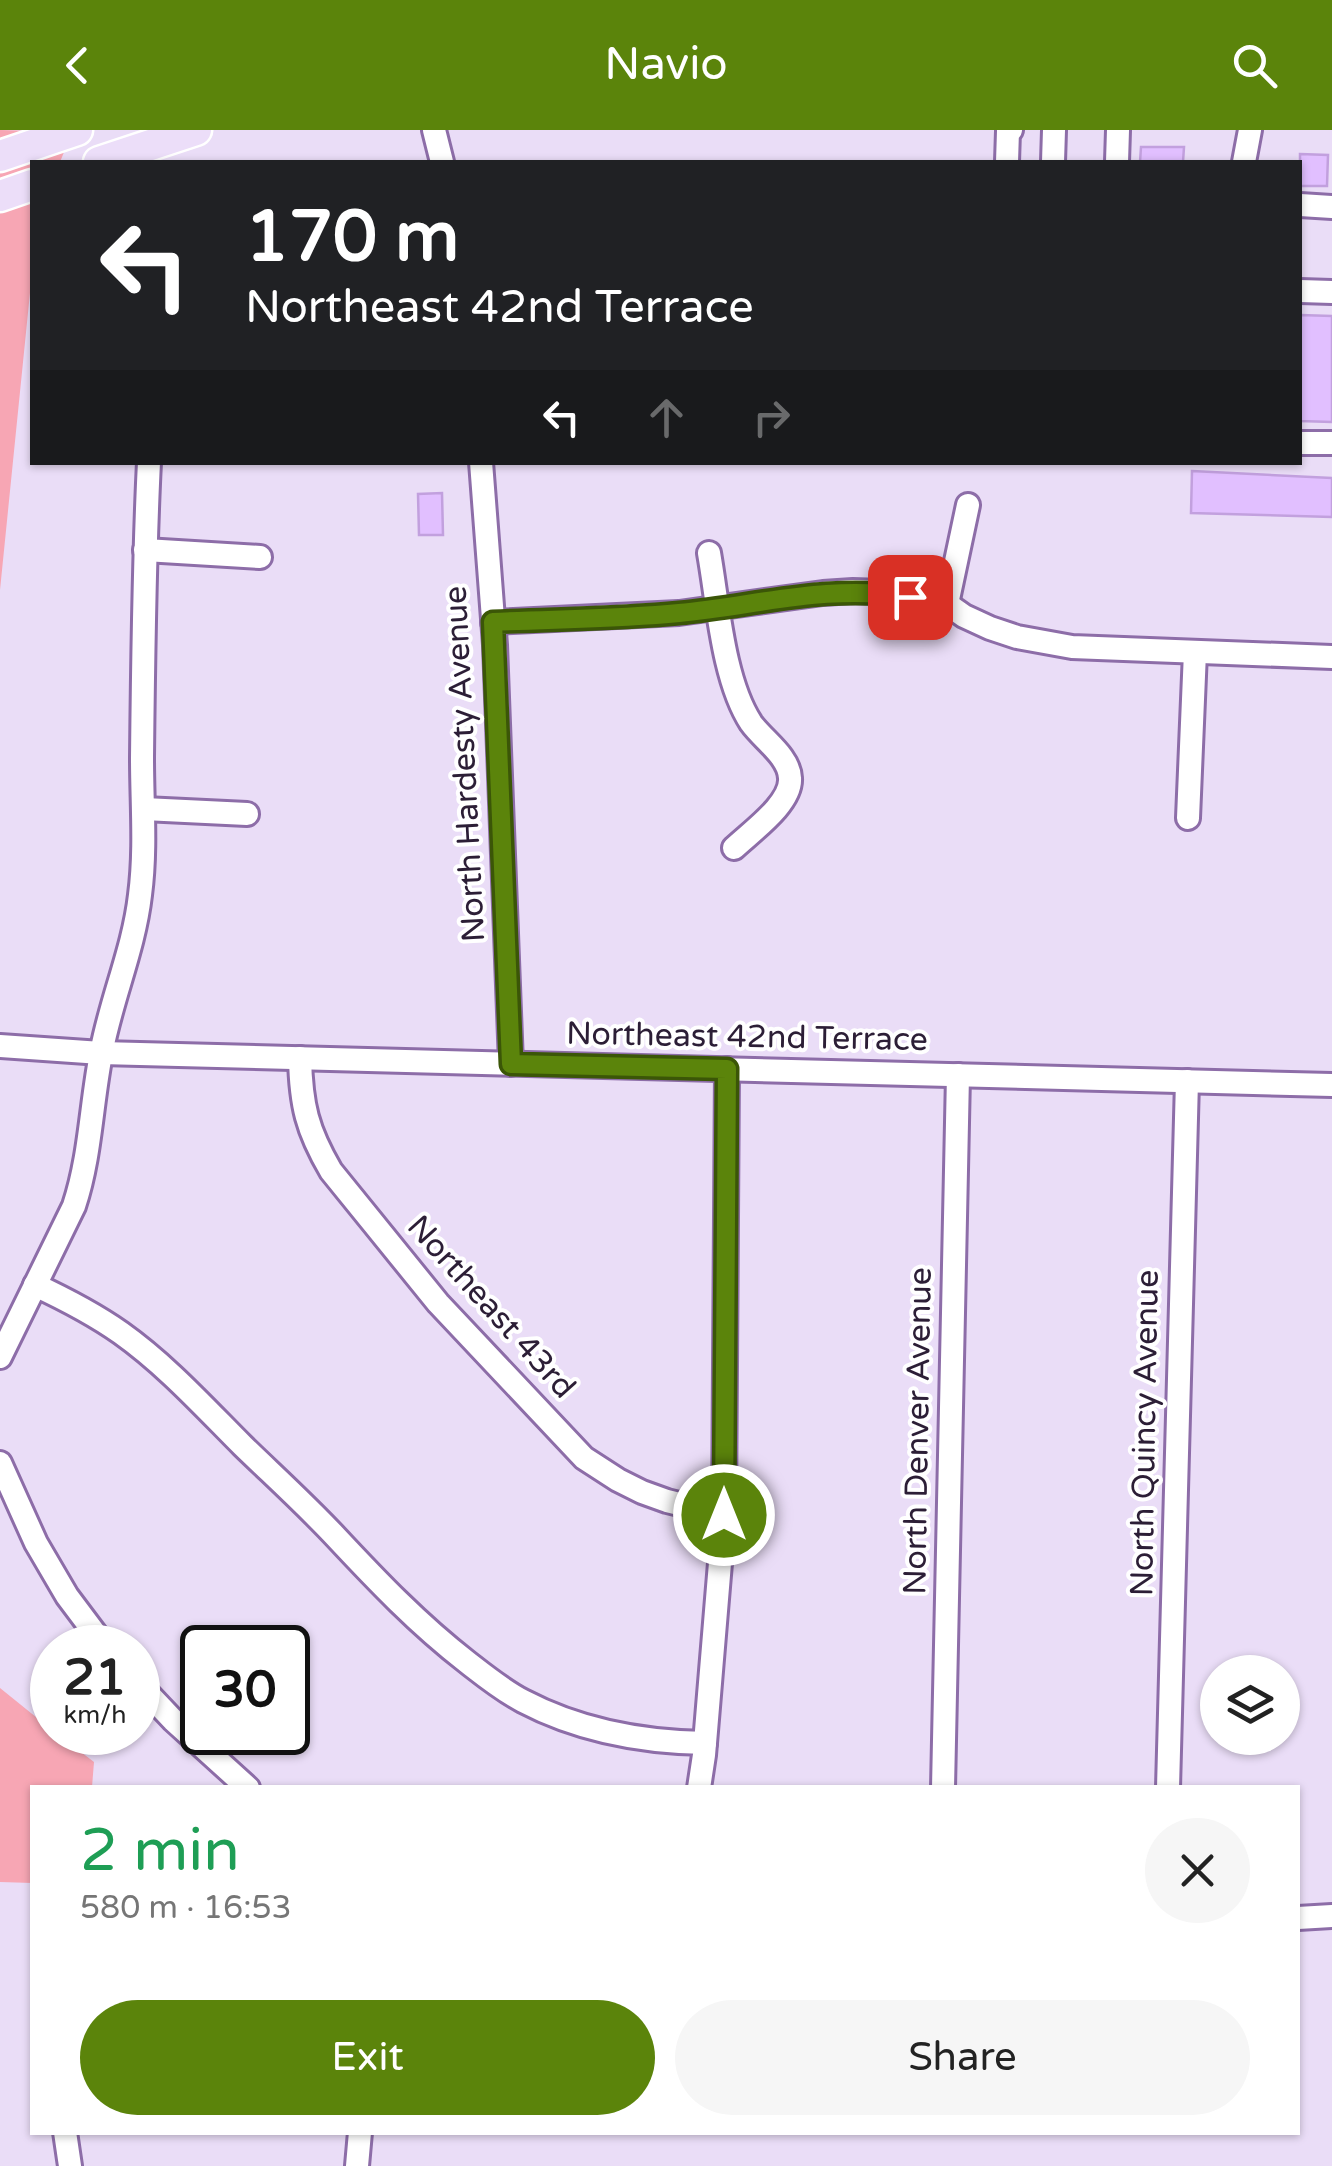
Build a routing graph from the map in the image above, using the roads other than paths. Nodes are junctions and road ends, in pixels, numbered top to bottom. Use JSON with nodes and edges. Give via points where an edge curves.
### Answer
{"nodes":[{"id":1,"x":72,"y":130,"type":"edge"},
{"id":2,"x":196,"y":130,"type":"edge"},
{"id":3,"x":434,"y":130,"type":"edge"},
{"id":4,"x":1010,"y":130,"type":"edge"},
{"id":5,"x":1054,"y":130,"type":"edge"},
{"id":6,"x":1118,"y":130,"type":"edge"},
{"id":7,"x":1250,"y":130,"type":"edge"},
{"id":8,"x":0,"y":156,"type":"edge"},
{"id":9,"x":105,"y":160,"type":"edge"},
{"id":10,"x":442,"y":160,"type":"edge"},
{"id":11,"x":1007,"y":160,"type":"edge"},
{"id":12,"x":1053,"y":160,"type":"edge"},
{"id":13,"x":1117,"y":160,"type":"edge"},
{"id":14,"x":1244,"y":160,"type":"edge"},
{"id":15,"x":30,"y":186,"type":"edge"},
{"id":16,"x":0,"y":196,"type":"edge"},
{"id":17,"x":1302,"y":205,"type":"edge"},
{"id":18,"x":1332,"y":206,"type":"edge"},
{"id":19,"x":1302,"y":291,"type":"edge"},
{"id":20,"x":1332,"y":292,"type":"edge"},
{"id":21,"x":1332,"y":443,"type":"edge"},
{"id":22,"x":1302,"y":444,"type":"edge"},
{"id":23,"x":149,"y":465,"type":"edge"},
{"id":24,"x":481,"y":465,"type":"edge"},
{"id":25,"x":968,"y":505,"type":"dead end"},
{"id":26,"x":144,"y":550,"type":"junction"},
{"id":27,"x":708,"y":553,"type":"dead end"},
{"id":28,"x":260,"y":556,"type":"dead end"},
{"id":29,"x":948,"y":604,"type":"junction"},
{"id":30,"x":718,"y":607,"type":"junction"},
{"id":31,"x":493,"y":622,"type":"junction"},
{"id":32,"x":1195,"y":652,"type":"junction"},
{"id":33,"x":1332,"y":657,"type":"edge"},
{"id":34,"x":144,"y":809,"type":"junction"},
{"id":35,"x":248,"y":814,"type":"dead end"},
{"id":36,"x":1188,"y":818,"type":"dead end"},
{"id":37,"x":734,"y":848,"type":"dead end"},
{"id":38,"x":0,"y":1046,"type":"edge"},
{"id":39,"x":101,"y":1053,"type":"junction"},
{"id":40,"x":300,"y":1058,"type":"junction"},
{"id":41,"x":511,"y":1064,"type":"junction"},
{"id":42,"x":727,"y":1069,"type":"junction"},
{"id":43,"x":958,"y":1075,"type":"junction"},
{"id":44,"x":1187,"y":1081,"type":"junction"},
{"id":45,"x":1332,"y":1085,"type":"edge"},
{"id":46,"x":35,"y":1285,"type":"junction"},
{"id":47,"x":0,"y":1357,"type":"edge"},
{"id":48,"x":0,"y":1463,"type":"edge"},
{"id":49,"x":724,"y":1515,"type":"junction"},
{"id":50,"x":89,"y":1625,"type":"edge"},
{"id":51,"x":160,"y":1706,"type":"edge"},
{"id":52,"x":705,"y":1743,"type":"junction"},
{"id":53,"x":245,"y":1785,"type":"edge"},
{"id":54,"x":700,"y":1785,"type":"edge"},
{"id":55,"x":943,"y":1785,"type":"edge"},
{"id":56,"x":1168,"y":1785,"type":"edge"},
{"id":57,"x":1332,"y":1916,"type":"edge"},
{"id":58,"x":1300,"y":1918,"type":"edge"},
{"id":59,"x":65,"y":2135,"type":"edge"},
{"id":60,"x":360,"y":2135,"type":"edge"},
{"id":61,"x":70,"y":2166,"type":"edge"},
{"id":62,"x":357,"y":2166,"type":"edge"}],
"edges":[{"from":1,"to":8,"type":"main road"},
{"from":2,"to":9,"type":"main road"},
{"from":3,"to":10,"type":"street"},
{"from":4,"to":11,"type":"street"},
{"from":5,"to":12,"type":"street"},
{"from":6,"to":13,"type":"street"},
{"from":7,"to":14,"type":"street"},
{"from":15,"to":16,"type":"main road"},
{"from":17,"to":18,"type":"street"},
{"from":19,"to":20,"type":"street"},
{"from":21,"to":22,"type":"street"},
{"from":23,"to":26,"type":"street"},
{"from":24,"to":31,"type":"street","name":"North Hardesty Avenue"},
{"from":25,"to":29,"type":"street"},
{"from":26,"to":28,"type":"street"},
{"from":26,"to":34,"type":"street"},
{"from":27,"to":30,"type":"street"},
{"from":29,"to":30,"type":"street","via":[[853,591]]},
{"from":29,"to":32,"type":"street","via":[[990,628],[1044,644]]},
{"from":30,"to":31,"type":"street"},
{"from":30,"to":37,"type":"street","via":[[739,701],[790,778],[785,800]]},
{"from":31,"to":41,"type":"street","name":"North Hardesty Avenue"},
{"from":32,"to":33,"type":"street"},
{"from":32,"to":36,"type":"street"},
{"from":34,"to":35,"type":"street"},
{"from":34,"to":39,"type":"street","via":[[140,897]]},
{"from":38,"to":39,"type":"street","name":"Northeast 42nd Terrace"},
{"from":39,"to":40,"type":"street","name":"Northeast 42nd Terrace"},
{"from":39,"to":46,"type":"street","via":[[79,1190]]},
{"from":40,"to":41,"type":"street","name":"Northeast 42nd Terrace"},
{"from":40,"to":49,"type":"street","name":"Northeast 43rd","via":[[302,1099],[318,1148],[438,1303],[584,1458],[642,1492]]},
{"from":41,"to":42,"type":"street","name":"Northeast 42nd Terrace"},
{"from":42,"to":43,"type":"street","name":"Northeast 42nd Terrace"},
{"from":42,"to":49,"type":"street"},
{"from":43,"to":44,"type":"street","name":"Northeast 42nd Terrace"},
{"from":43,"to":55,"type":"street","name":"North Denver Avenue"},
{"from":44,"to":45,"type":"street","name":"Northeast 42nd Terrace"},
{"from":44,"to":56,"type":"street","name":"North Quincy Avenue"},
{"from":46,"to":47,"type":"street"},
{"from":46,"to":52,"type":"street","via":[[80,1306],[165,1369],[395,1600],[500,1688],[592,1729]]},
{"from":48,"to":50,"type":"street","via":[[36,1542]]},
{"from":49,"to":52,"type":"street"},
{"from":51,"to":53,"type":"street"},
{"from":52,"to":54,"type":"street"},
{"from":57,"to":58,"type":"street"},
{"from":59,"to":61,"type":"street"},
{"from":60,"to":62,"type":"street"}]}
